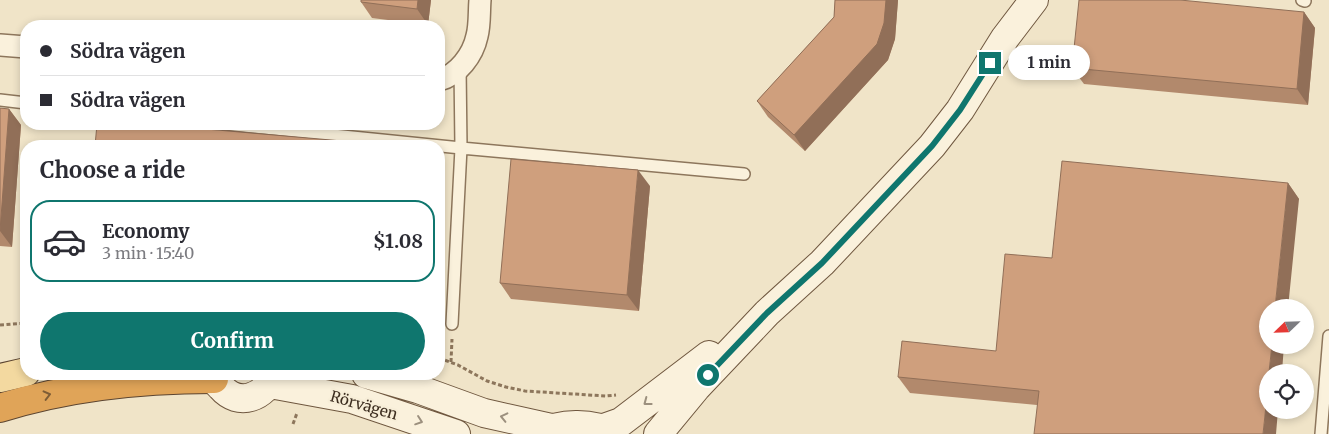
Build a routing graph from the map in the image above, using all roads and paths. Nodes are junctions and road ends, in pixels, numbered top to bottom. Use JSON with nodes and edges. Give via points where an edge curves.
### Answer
{"nodes":[{"id":1,"x":480,"y":0,"type":"edge"},
{"id":2,"x":1016,"y":0,"type":"edge"},
{"id":3,"x":1034,"y":0,"type":"edge"},
{"id":4,"x":1005,"y":38,"type":"junction"},
{"id":5,"x":0,"y":45,"type":"edge"},
{"id":6,"x":20,"y":47,"type":"edge"},
{"id":7,"x":460,"y":67,"type":"junction"},
{"id":8,"x":445,"y":78,"type":"edge"},
{"id":9,"x":0,"y":100,"type":"edge"},
{"id":10,"x":20,"y":102,"type":"edge"},
{"id":11,"x":285,"y":130,"type":"edge"},
{"id":12,"x":383,"y":140,"type":"edge"},
{"id":13,"x":445,"y":146,"type":"edge"},
{"id":14,"x":461,"y":148,"type":"junction"},
{"id":15,"x":744,"y":174,"type":"dead end"},
{"id":16,"x":767,"y":313,"type":"junction"},
{"id":17,"x":20,"y":323,"type":"edge"},
{"id":18,"x":452,"y":324,"type":"joint"},
{"id":19,"x":0,"y":325,"type":"edge"},
{"id":20,"x":1329,"y":336,"type":"edge"},
{"id":21,"x":445,"y":360,"type":"edge"},
{"id":22,"x":451,"y":362,"type":"junction"},
{"id":23,"x":20,"y":373,"type":"edge"},
{"id":24,"x":0,"y":378,"type":"edge"},
{"id":25,"x":160,"y":380,"type":"edge"},
{"id":26,"x":216,"y":380,"type":"edge"},
{"id":27,"x":271,"y":380,"type":"edge"},
{"id":28,"x":276,"y":380,"type":"edge"},
{"id":29,"x":387,"y":380,"type":"edge"},
{"id":30,"x":606,"y":396,"type":"dead end"},
{"id":31,"x":0,"y":408,"type":"edge"},
{"id":32,"x":609,"y":431,"type":"edge"},
{"id":33,"x":549,"y":432,"type":"edge"},
{"id":34,"x":456,"y":434,"type":"edge"},
{"id":35,"x":658,"y":434,"type":"edge"},
{"id":36,"x":1320,"y":434,"type":"edge"}],
"edges":[{"from":1,"to":7,"type":"street","via":[[477,36],[470,54]]},
{"from":2,"to":4,"type":"main road"},
{"from":3,"to":4,"type":"main road"},
{"from":4,"to":16,"type":"main road","via":[[960,110],[932,146],[822,263]]},
{"from":5,"to":6,"type":"street"},
{"from":7,"to":8,"type":"street"},
{"from":7,"to":14,"type":"lane"},
{"from":9,"to":10,"type":"lane"},
{"from":11,"to":12,"type":"lane"},
{"from":13,"to":14,"type":"lane"},
{"from":14,"to":15,"type":"lane"},
{"from":14,"to":18,"type":"lane"},
{"from":16,"to":32,"type":"main road","one_way":true},
{"from":16,"to":35,"type":"main road","via":[[696,388]]},
{"from":17,"to":19,"type":"path"},
{"from":18,"to":22,"type":"path"},
{"from":20,"to":36,"type":"lane"},
{"from":21,"to":22,"type":"path"},
{"from":22,"to":30,"type":"path","via":[[487,381],[525,391]]},
{"from":23,"to":24,"type":"main road"},
{"from":31,"to":25,"type":"highway","one_way":true,"via":[[52,394]]},
{"from":26,"to":27,"type":"main road","via":[[226,393],[240,398],[258,395]]},
{"from":28,"to":34,"type":"main road","name":"Rörvägen","one_way":true,"via":[[352,399]]},
{"from":33,"to":29,"type":"main road","one_way":true},
{"from":32,"to":33,"type":"main road","via":[[583,426]]}]}
